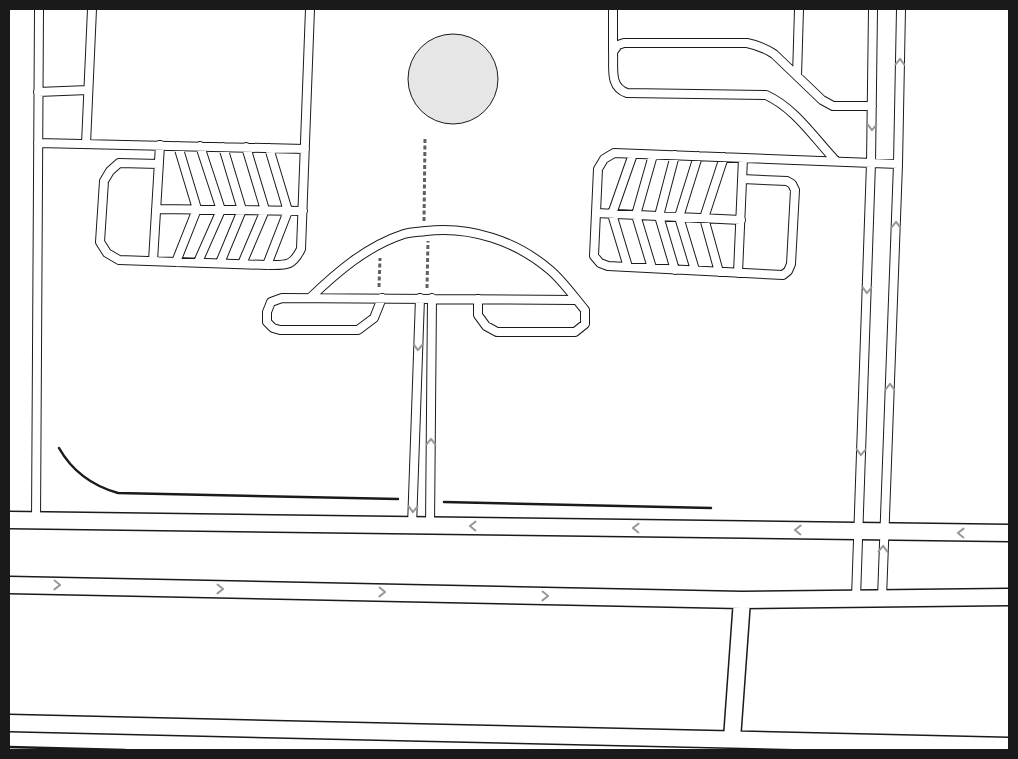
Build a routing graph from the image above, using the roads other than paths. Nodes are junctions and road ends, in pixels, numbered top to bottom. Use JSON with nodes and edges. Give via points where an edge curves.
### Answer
{"nodes":[{"id":1,"x":39,"y":9,"type":"edge"},
{"id":2,"x":92,"y":9,"type":"edge"},
{"id":3,"x":310,"y":9,"type":"edge"},
{"id":4,"x":613,"y":9,"type":"edge"},
{"id":5,"x":799,"y":9,"type":"edge"},
{"id":6,"x":873,"y":9,"type":"edge"},
{"id":7,"x":901,"y":9,"type":"edge"},
{"id":8,"x":613,"y":52,"type":"junction"},
{"id":9,"x":797,"y":76,"type":"junction"},
{"id":10,"x":88,"y":90,"type":"junction"},
{"id":11,"x":38,"y":92,"type":"junction"},
{"id":12,"x":872,"y":106,"type":"junction"},
{"id":13,"x":38,"y":143,"type":"junction"},
{"id":14,"x":86,"y":144,"type":"junction"},
{"id":15,"x":160,"y":145,"type":"junction"},
{"id":16,"x":178,"y":146,"type":"junction"},
{"id":17,"x":200,"y":146,"type":"junction"},
{"id":18,"x":223,"y":147,"type":"junction"},
{"id":19,"x":246,"y":147,"type":"junction"},
{"id":20,"x":269,"y":148,"type":"junction"},
{"id":21,"x":305,"y":149,"type":"junction"},
{"id":22,"x":633,"y":154,"type":"junction"},
{"id":23,"x":652,"y":155,"type":"junction"},
{"id":24,"x":675,"y":156,"type":"junction"},
{"id":25,"x":698,"y":156,"type":"junction"},
{"id":26,"x":724,"y":157,"type":"junction"},
{"id":27,"x":743,"y":158,"type":"junction"},
{"id":28,"x":836,"y":162,"type":"junction"},
{"id":29,"x":871,"y":163,"type":"junction"},
{"id":30,"x":159,"y":164,"type":"junction"},
{"id":31,"x":898,"y":164,"type":"junction"},
{"id":32,"x":742,"y":179,"type":"junction"},
{"id":33,"x":156,"y":209,"type":"junction"},
{"id":34,"x":197,"y":209,"type":"junction"},
{"id":35,"x":221,"y":210,"type":"junction"},
{"id":36,"x":242,"y":210,"type":"junction"},
{"id":37,"x":264,"y":210,"type":"junction"},
{"id":38,"x":288,"y":211,"type":"junction"},
{"id":39,"x":303,"y":211,"type":"junction"},
{"id":40,"x":596,"y":213,"type":"junction"},
{"id":41,"x":612,"y":214,"type":"junction"},
{"id":42,"x":636,"y":215,"type":"junction"},
{"id":43,"x":660,"y":216,"type":"junction"},
{"id":44,"x":679,"y":217,"type":"junction"},
{"id":45,"x":704,"y":218,"type":"junction"},
{"id":46,"x":741,"y":220,"type":"junction"},
{"id":47,"x":153,"y":261,"type":"junction"},
{"id":48,"x":176,"y":262,"type":"junction"},
{"id":49,"x":198,"y":262,"type":"junction"},
{"id":50,"x":220,"y":263,"type":"junction"},
{"id":51,"x":242,"y":264,"type":"junction"},
{"id":52,"x":267,"y":265,"type":"junction"},
{"id":53,"x":628,"y":267,"type":"junction"},
{"id":54,"x":652,"y":268,"type":"junction"},
{"id":55,"x":675,"y":270,"type":"junction"},
{"id":56,"x":695,"y":270,"type":"junction"},
{"id":57,"x":719,"y":272,"type":"junction"},
{"id":58,"x":738,"y":273,"type":"junction"},
{"id":59,"x":310,"y":298,"type":"junction"},
{"id":60,"x":380,"y":298,"type":"junction"},
{"id":61,"x":426,"y":298,"type":"junction"},
{"id":62,"x":478,"y":299,"type":"junction"},
{"id":63,"x":576,"y":300,"type":"junction"},
{"id":64,"x":9,"y":520,"type":"edge"},
{"id":65,"x":36,"y":521,"type":"junction"},
{"id":66,"x":412,"y":526,"type":"junction"},
{"id":67,"x":430,"y":526,"type":"junction"},
{"id":68,"x":858,"y":531,"type":"junction"},
{"id":69,"x":884,"y":532,"type":"junction"},
{"id":70,"x":1009,"y":533,"type":"edge"},
{"id":71,"x":9,"y":585,"type":"edge"},
{"id":72,"x":1009,"y":597,"type":"edge"},
{"id":73,"x":856,"y":598,"type":"junction"},
{"id":74,"x":882,"y":598,"type":"junction"},
{"id":75,"x":742,"y":600,"type":"junction"},
{"id":76,"x":9,"y":723,"type":"edge"},
{"id":77,"x":732,"y":739,"type":"junction"},
{"id":78,"x":1009,"y":746,"type":"edge"},
{"id":79,"x":974,"y":748,"type":"edge"}],
"edges":[{"from":1,"to":11,"type":"lane"},
{"from":2,"to":10,"type":"lane"},
{"from":3,"to":21,"type":"lane"},
{"from":4,"to":8,"type":"lane"},
{"from":5,"to":9,"type":"lane"},
{"from":6,"to":12,"type":"lane"},
{"from":31,"to":7,"type":"lane","one_way":true},
{"from":8,"to":9,"type":"lane","via":[[624,43],[747,43],[765,48]]},
{"from":8,"to":28,"type":"lane","via":[[614,83],[620,91],[766,96],[778,100],[790,110]]},
{"from":9,"to":12,"type":"lane","via":[[822,100],[834,106]]},
{"from":10,"to":11,"type":"lane"},
{"from":10,"to":14,"type":"lane"},
{"from":11,"to":13,"type":"lane"},
{"from":12,"to":29,"type":"lane","one_way":true},
{"from":13,"to":14,"type":"lane"},
{"from":13,"to":65,"type":"lane"},
{"from":14,"to":15,"type":"lane"},
{"from":15,"to":16,"type":"lane"},
{"from":15,"to":30,"type":"lane"},
{"from":16,"to":17,"type":"lane"},
{"from":16,"to":34,"type":"lane"},
{"from":17,"to":18,"type":"lane"},
{"from":17,"to":35,"type":"lane"},
{"from":18,"to":19,"type":"lane"},
{"from":18,"to":36,"type":"lane"},
{"from":19,"to":20,"type":"lane"},
{"from":19,"to":37,"type":"lane"},
{"from":20,"to":21,"type":"lane"},
{"from":20,"to":38,"type":"lane"},
{"from":21,"to":39,"type":"lane"},
{"from":22,"to":23,"type":"lane"},
{"from":22,"to":40,"type":"lane","via":[[614,153],[604,159],[598,169]]},
{"from":22,"to":41,"type":"lane"},
{"from":23,"to":24,"type":"lane"},
{"from":23,"to":42,"type":"lane"},
{"from":24,"to":25,"type":"lane"},
{"from":24,"to":43,"type":"lane"},
{"from":25,"to":26,"type":"lane"},
{"from":25,"to":44,"type":"lane"},
{"from":26,"to":27,"type":"lane"},
{"from":26,"to":45,"type":"lane"},
{"from":27,"to":28,"type":"lane"},
{"from":27,"to":32,"type":"lane"},
{"from":28,"to":29,"type":"lane"},
{"from":29,"to":31,"type":"lane"},
{"from":29,"to":68,"type":"lane","one_way":true},
{"from":30,"to":33,"type":"lane"},
{"from":30,"to":47,"type":"lane","via":[[119,164],[110,171],[104,181],[100,242],[107,253],[119,260]]},
{"from":69,"to":31,"type":"lane","one_way":true},
{"from":32,"to":46,"type":"lane"},
{"from":32,"to":58,"type":"lane","via":[[792,184],[793,227],[788,271],[783,275]]},
{"from":33,"to":34,"type":"lane"},
{"from":33,"to":47,"type":"lane"},
{"from":34,"to":35,"type":"lane"},
{"from":34,"to":48,"type":"lane"},
{"from":35,"to":36,"type":"lane"},
{"from":35,"to":49,"type":"lane"},
{"from":36,"to":37,"type":"lane"},
{"from":36,"to":50,"type":"lane"},
{"from":37,"to":38,"type":"lane"},
{"from":37,"to":51,"type":"lane"},
{"from":38,"to":39,"type":"lane"},
{"from":38,"to":52,"type":"lane"},
{"from":39,"to":52,"type":"lane","via":[[301,249],[296,259],[286,266]]},
{"from":40,"to":41,"type":"lane"},
{"from":40,"to":53,"type":"lane","via":[[594,256],[608,266]]},
{"from":41,"to":42,"type":"lane"},
{"from":41,"to":53,"type":"lane"},
{"from":42,"to":43,"type":"lane"},
{"from":42,"to":54,"type":"lane"},
{"from":43,"to":44,"type":"lane"},
{"from":43,"to":55,"type":"lane"},
{"from":44,"to":45,"type":"lane"},
{"from":44,"to":56,"type":"lane"},
{"from":45,"to":46,"type":"lane"},
{"from":45,"to":57,"type":"lane"},
{"from":46,"to":58,"type":"lane"},
{"from":47,"to":48,"type":"lane"},
{"from":48,"to":49,"type":"lane"},
{"from":49,"to":50,"type":"lane"},
{"from":50,"to":51,"type":"lane"},
{"from":51,"to":52,"type":"lane"},
{"from":53,"to":54,"type":"lane"},
{"from":54,"to":55,"type":"lane"},
{"from":55,"to":56,"type":"lane"},
{"from":56,"to":57,"type":"lane"},
{"from":57,"to":58,"type":"lane"},
{"from":59,"to":60,"type":"lane"},
{"from":59,"to":60,"type":"lane","via":[[282,298],[271,302],[266,322],[280,330],[358,330],[374,318]]},
{"from":59,"to":63,"type":"lane","via":[[337,272],[369,250],[405,233],[444,229],[482,234],[519,248],[551,270]]},
{"from":60,"to":61,"type":"lane"},
{"from":61,"to":62,"type":"lane"},
{"from":61,"to":66,"type":"lane","one_way":true},
{"from":67,"to":61,"type":"lane","one_way":true},
{"from":62,"to":63,"type":"lane"},
{"from":62,"to":63,"type":"lane","via":[[478,316],[497,332],[575,332],[585,324],[585,310]]},
{"from":64,"to":65,"type":"street"},
{"from":65,"to":66,"type":"street"},
{"from":66,"to":67,"type":"street"},
{"from":68,"to":67,"type":"street","one_way":true},
{"from":68,"to":69,"type":"street"},
{"from":68,"to":73,"type":"lane"},
{"from":70,"to":69,"type":"street","one_way":true},
{"from":74,"to":69,"type":"lane","one_way":true},
{"from":71,"to":75,"type":"street","one_way":true},
{"from":72,"to":74,"type":"street"},
{"from":73,"to":74,"type":"street"},
{"from":73,"to":75,"type":"street"},
{"from":75,"to":77,"type":"street"},
{"from":76,"to":77,"type":"street"},
{"from":77,"to":79,"type":"street"},
{"from":78,"to":79,"type":"street"}]}
